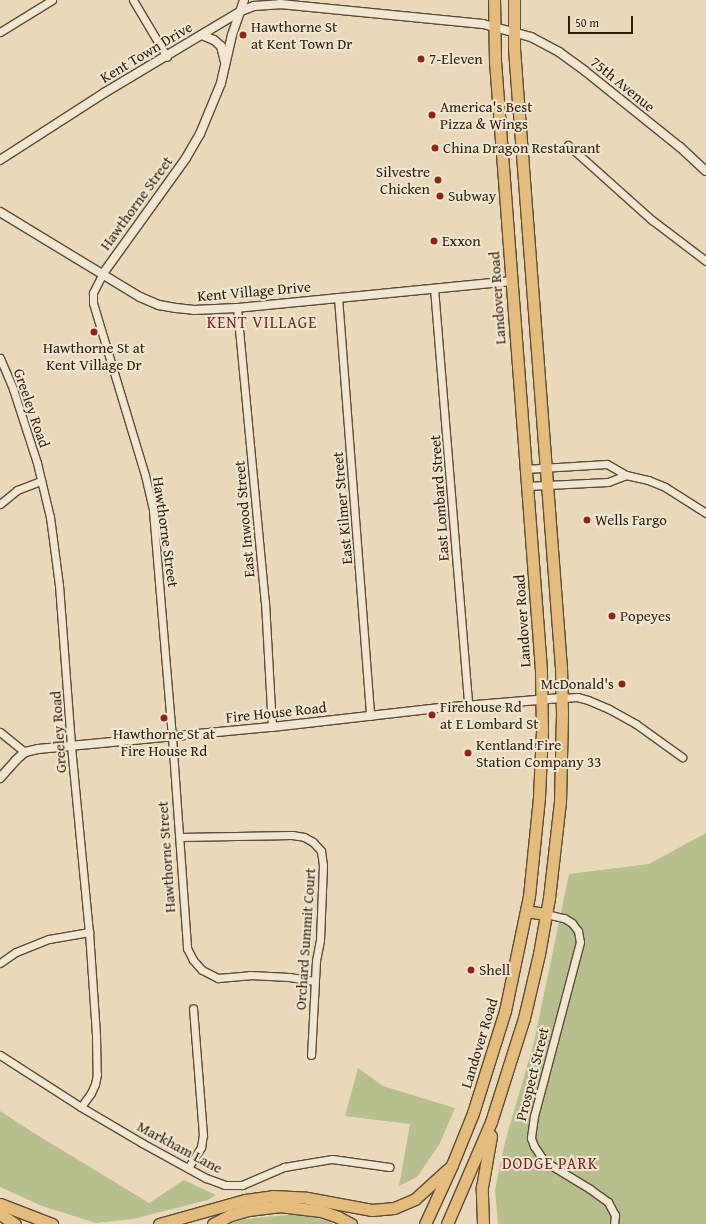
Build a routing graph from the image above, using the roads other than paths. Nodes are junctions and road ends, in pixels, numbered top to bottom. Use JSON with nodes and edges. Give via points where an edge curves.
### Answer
{"nodes":[{"id":1,"x":52,"y":0,"type":"edge"},
{"id":2,"x":133,"y":0,"type":"edge"},
{"id":3,"x":244,"y":0,"type":"edge"},
{"id":4,"x":494,"y":0,"type":"edge"},
{"id":5,"x":514,"y":0,"type":"edge"},
{"id":6,"x":313,"y":3,"type":"edge"},
{"id":7,"x":241,"y":11,"type":"junction"},
{"id":8,"x":494,"y":26,"type":"junction"},
{"id":9,"x":0,"y":32,"type":"edge"},
{"id":10,"x":513,"y":32,"type":"junction"},
{"id":11,"x":202,"y":35,"type":"junction"},
{"id":12,"x":167,"y":57,"type":"junction"},
{"id":13,"x":226,"y":64,"type":"junction"},
{"id":14,"x":568,"y":145,"type":"dead end"},
{"id":15,"x":4,"y":155,"type":"edge"},
{"id":16,"x":0,"y":160,"type":"edge"},
{"id":17,"x":706,"y":171,"type":"edge"},
{"id":18,"x":0,"y":212,"type":"edge"},
{"id":19,"x":706,"y":261,"type":"edge"},
{"id":20,"x":102,"y":275,"type":"junction"},
{"id":21,"x":511,"y":281,"type":"junction"},
{"id":22,"x":434,"y":288,"type":"junction"},
{"id":23,"x":338,"y":297,"type":"junction"},
{"id":24,"x":237,"y":308,"type":"junction"},
{"id":25,"x":0,"y":358,"type":"edge"},
{"id":26,"x":546,"y":467,"type":"junction"},
{"id":27,"x":525,"y":469,"type":"junction"},
{"id":28,"x":626,"y":475,"type":"junction"},
{"id":29,"x":41,"y":481,"type":"junction"},
{"id":30,"x":547,"y":485,"type":"junction"},
{"id":31,"x":527,"y":486,"type":"junction"},
{"id":32,"x":0,"y":504,"type":"edge"},
{"id":33,"x":706,"y":513,"type":"edge"},
{"id":34,"x":562,"y":698,"type":"junction"},
{"id":35,"x":542,"y":699,"type":"junction"},
{"id":36,"x":468,"y":706,"type":"junction"},
{"id":37,"x":370,"y":716,"type":"junction"},
{"id":38,"x":272,"y":727,"type":"junction"},
{"id":39,"x":0,"y":732,"type":"edge"},
{"id":40,"x":172,"y":737,"type":"junction"},
{"id":41,"x":71,"y":746,"type":"junction"},
{"id":42,"x":25,"y":752,"type":"junction"},
{"id":43,"x":682,"y":757,"type":"dead end"},
{"id":44,"x":0,"y":778,"type":"edge"},
{"id":45,"x":180,"y":837,"type":"junction"},
{"id":46,"x":526,"y":911,"type":"junction"},
{"id":47,"x":546,"y":914,"type":"junction"},
{"id":48,"x":89,"y":932,"type":"junction"},
{"id":49,"x":0,"y":963,"type":"edge"},
{"id":50,"x":315,"y":981,"type":"junction"},
{"id":51,"x":193,"y":1008,"type":"dead end"},
{"id":52,"x":0,"y":1055,"type":"edge"},
{"id":53,"x":311,"y":1055,"type":"dead end"},
{"id":54,"x":498,"y":1102,"type":"junction"},
{"id":55,"x":81,"y":1107,"type":"junction"},
{"id":56,"x":452,"y":1166,"type":"junction"},
{"id":57,"x":389,"y":1167,"type":"dead end"},
{"id":58,"x":188,"y":1168,"type":"junction"},
{"id":59,"x":0,"y":1204,"type":"edge"},
{"id":60,"x":0,"y":1214,"type":"edge"},
{"id":61,"x":15,"y":1224,"type":"edge"},
{"id":62,"x":52,"y":1224,"type":"edge"},
{"id":63,"x":159,"y":1224,"type":"edge"},
{"id":64,"x":213,"y":1224,"type":"edge"},
{"id":65,"x":350,"y":1224,"type":"edge"},
{"id":66,"x":425,"y":1224,"type":"edge"},
{"id":67,"x":447,"y":1224,"type":"edge"},
{"id":68,"x":483,"y":1224,"type":"edge"},
{"id":69,"x":614,"y":1224,"type":"edge"}],
"edges":[{"from":1,"to":9,"type":"street"},
{"from":2,"to":12,"type":"street"},
{"from":3,"to":7,"type":"street","name":"Hawthorne Street"},
{"from":4,"to":8,"type":"main road","name":"Landover Road"},
{"from":5,"to":10,"type":"main road"},
{"from":6,"to":7,"type":"street","name":"Kent Town Drive","via":[[267,4]]},
{"from":6,"to":8,"type":"street","name":"Kent Town Drive"},
{"from":7,"to":11,"type":"street","name":"Kent Town Drive"},
{"from":7,"to":13,"type":"street","name":"Hawthorne Street","via":[[232,35]]},
{"from":8,"to":10,"type":"street","name":"75th Avenue"},
{"from":8,"to":21,"type":"main road","name":"Landover Road"},
{"from":10,"to":17,"type":"street","name":"75th Avenue","via":[[531,37],[585,70]]},
{"from":10,"to":26,"type":"main road"},
{"from":11,"to":12,"type":"street","name":"Kent Town Drive"},
{"from":11,"to":13,"type":"street","via":[[221,46]]},
{"from":12,"to":15,"type":"street","name":"Kent Town Drive"},
{"from":13,"to":20,"type":"street","name":"Hawthorne Street","via":[[200,134],[186,158]]},
{"from":14,"to":19,"type":"street","via":[[652,220]]},
{"from":15,"to":16,"type":"street","name":"Kent Town Drive"},
{"from":18,"to":20,"type":"street","name":"Kent Village Drive"},
{"from":20,"to":24,"type":"street","name":"Kent Village Drive","via":[[159,305],[194,310]]},
{"from":20,"to":40,"type":"street","name":"Hawthorne Street","via":[[93,293],[93,303],[147,482],[152,511]]},
{"from":21,"to":22,"type":"street","name":"Kent Village Drive"},
{"from":21,"to":27,"type":"main road","name":"Landover Road"},
{"from":22,"to":23,"type":"street","name":"Kent Village Drive"},
{"from":22,"to":36,"type":"street","name":"East Lombard Street"},
{"from":23,"to":24,"type":"street","name":"Kent Village Drive"},
{"from":23,"to":37,"type":"street","name":"East Kilmer Street"},
{"from":24,"to":38,"type":"street","name":"East Inwood Street","via":[[265,602]]},
{"from":25,"to":29,"type":"street","name":"Greeley Road","via":[[23,418]]},
{"from":26,"to":27,"type":"street"},
{"from":26,"to":28,"type":"street","via":[[607,464]]},
{"from":26,"to":30,"type":"main road"},
{"from":27,"to":31,"type":"main road","name":"Landover Road"},
{"from":28,"to":30,"type":"street","via":[[608,482]]},
{"from":28,"to":33,"type":"street","via":[[665,487]]},
{"from":29,"to":32,"type":"street","via":[[17,490]]},
{"from":29,"to":41,"type":"street","name":"Greeley Road","via":[[55,545]]},
{"from":30,"to":31,"type":"street"},
{"from":30,"to":34,"type":"main road"},
{"from":31,"to":35,"type":"main road","name":"Landover Road"},
{"from":34,"to":35,"type":"street","name":"Fire House Road"},
{"from":34,"to":43,"type":"street","via":[[577,697],[609,709],[636,724]]},
{"from":34,"to":47,"type":"main road","via":[[560,802]]},
{"from":35,"to":36,"type":"street","name":"Fire House Road"},
{"from":35,"to":46,"type":"main road","name":"Landover Road","via":[[537,827]]},
{"from":36,"to":37,"type":"street","name":"Fire House Road"},
{"from":37,"to":38,"type":"street","name":"Fire House Road"},
{"from":38,"to":40,"type":"street","name":"Fire House Road"},
{"from":39,"to":42,"type":"street"},
{"from":40,"to":41,"type":"street","name":"Fire House Road"},
{"from":40,"to":45,"type":"street","name":"Hawthorne Street"},
{"from":41,"to":42,"type":"street","name":"Fire House Road"},
{"from":41,"to":48,"type":"street","name":"Greeley Road"},
{"from":42,"to":44,"type":"street"},
{"from":45,"to":50,"type":"street","name":"Hawthorne Street","via":[[187,948],[197,965],[218,978],[250,975],[289,976]]},
{"from":45,"to":50,"type":"street","name":"Orchard Summit Court","via":[[292,835],[313,842],[321,851],[323,865],[320,940]]},
{"from":46,"to":47,"type":"main road"},
{"from":46,"to":56,"type":"main road","name":"Landover Road","via":[[510,991],[495,1044],[473,1113]]},
{"from":47,"to":54,"type":"main road","via":[[526,1011]]},
{"from":47,"to":69,"type":"street","name":"Prospect Street","via":[[564,918],[572,923],[578,931],[580,942],[534,1116],[531,1138],[544,1161],[608,1202],[615,1215]]},
{"from":48,"to":49,"type":"street","via":[[48,939],[16,952]]},
{"from":48,"to":55,"type":"street","name":"Greeley Road","via":[[97,1074],[91,1093]]},
{"from":50,"to":53,"type":"street","name":"Orchard Summit Court"},
{"from":51,"to":58,"type":"street","via":[[203,1135],[201,1147]]},
{"from":52,"to":55,"type":"street","name":"Markham Lane"},
{"from":54,"to":67,"type":"main road"},
{"from":54,"to":68,"type":"main road","via":[[483,1175]]},
{"from":55,"to":58,"type":"street","name":"Markham Lane"},
{"from":56,"to":63,"type":"main road","via":[[415,1199],[394,1208],[372,1210],[307,1198],[273,1196],[245,1200]]},
{"from":56,"to":66,"type":"main road","name":"Landover Road"},
{"from":57,"to":58,"type":"street","name":"Markham Lane","via":[[332,1159],[284,1167],[242,1185],[225,1186]]},
{"from":59,"to":62,"type":"main road"},
{"from":60,"to":61,"type":"main road"},
{"from":64,"to":65,"type":"main road","via":[[243,1212],[279,1206],[321,1211]]}]}
